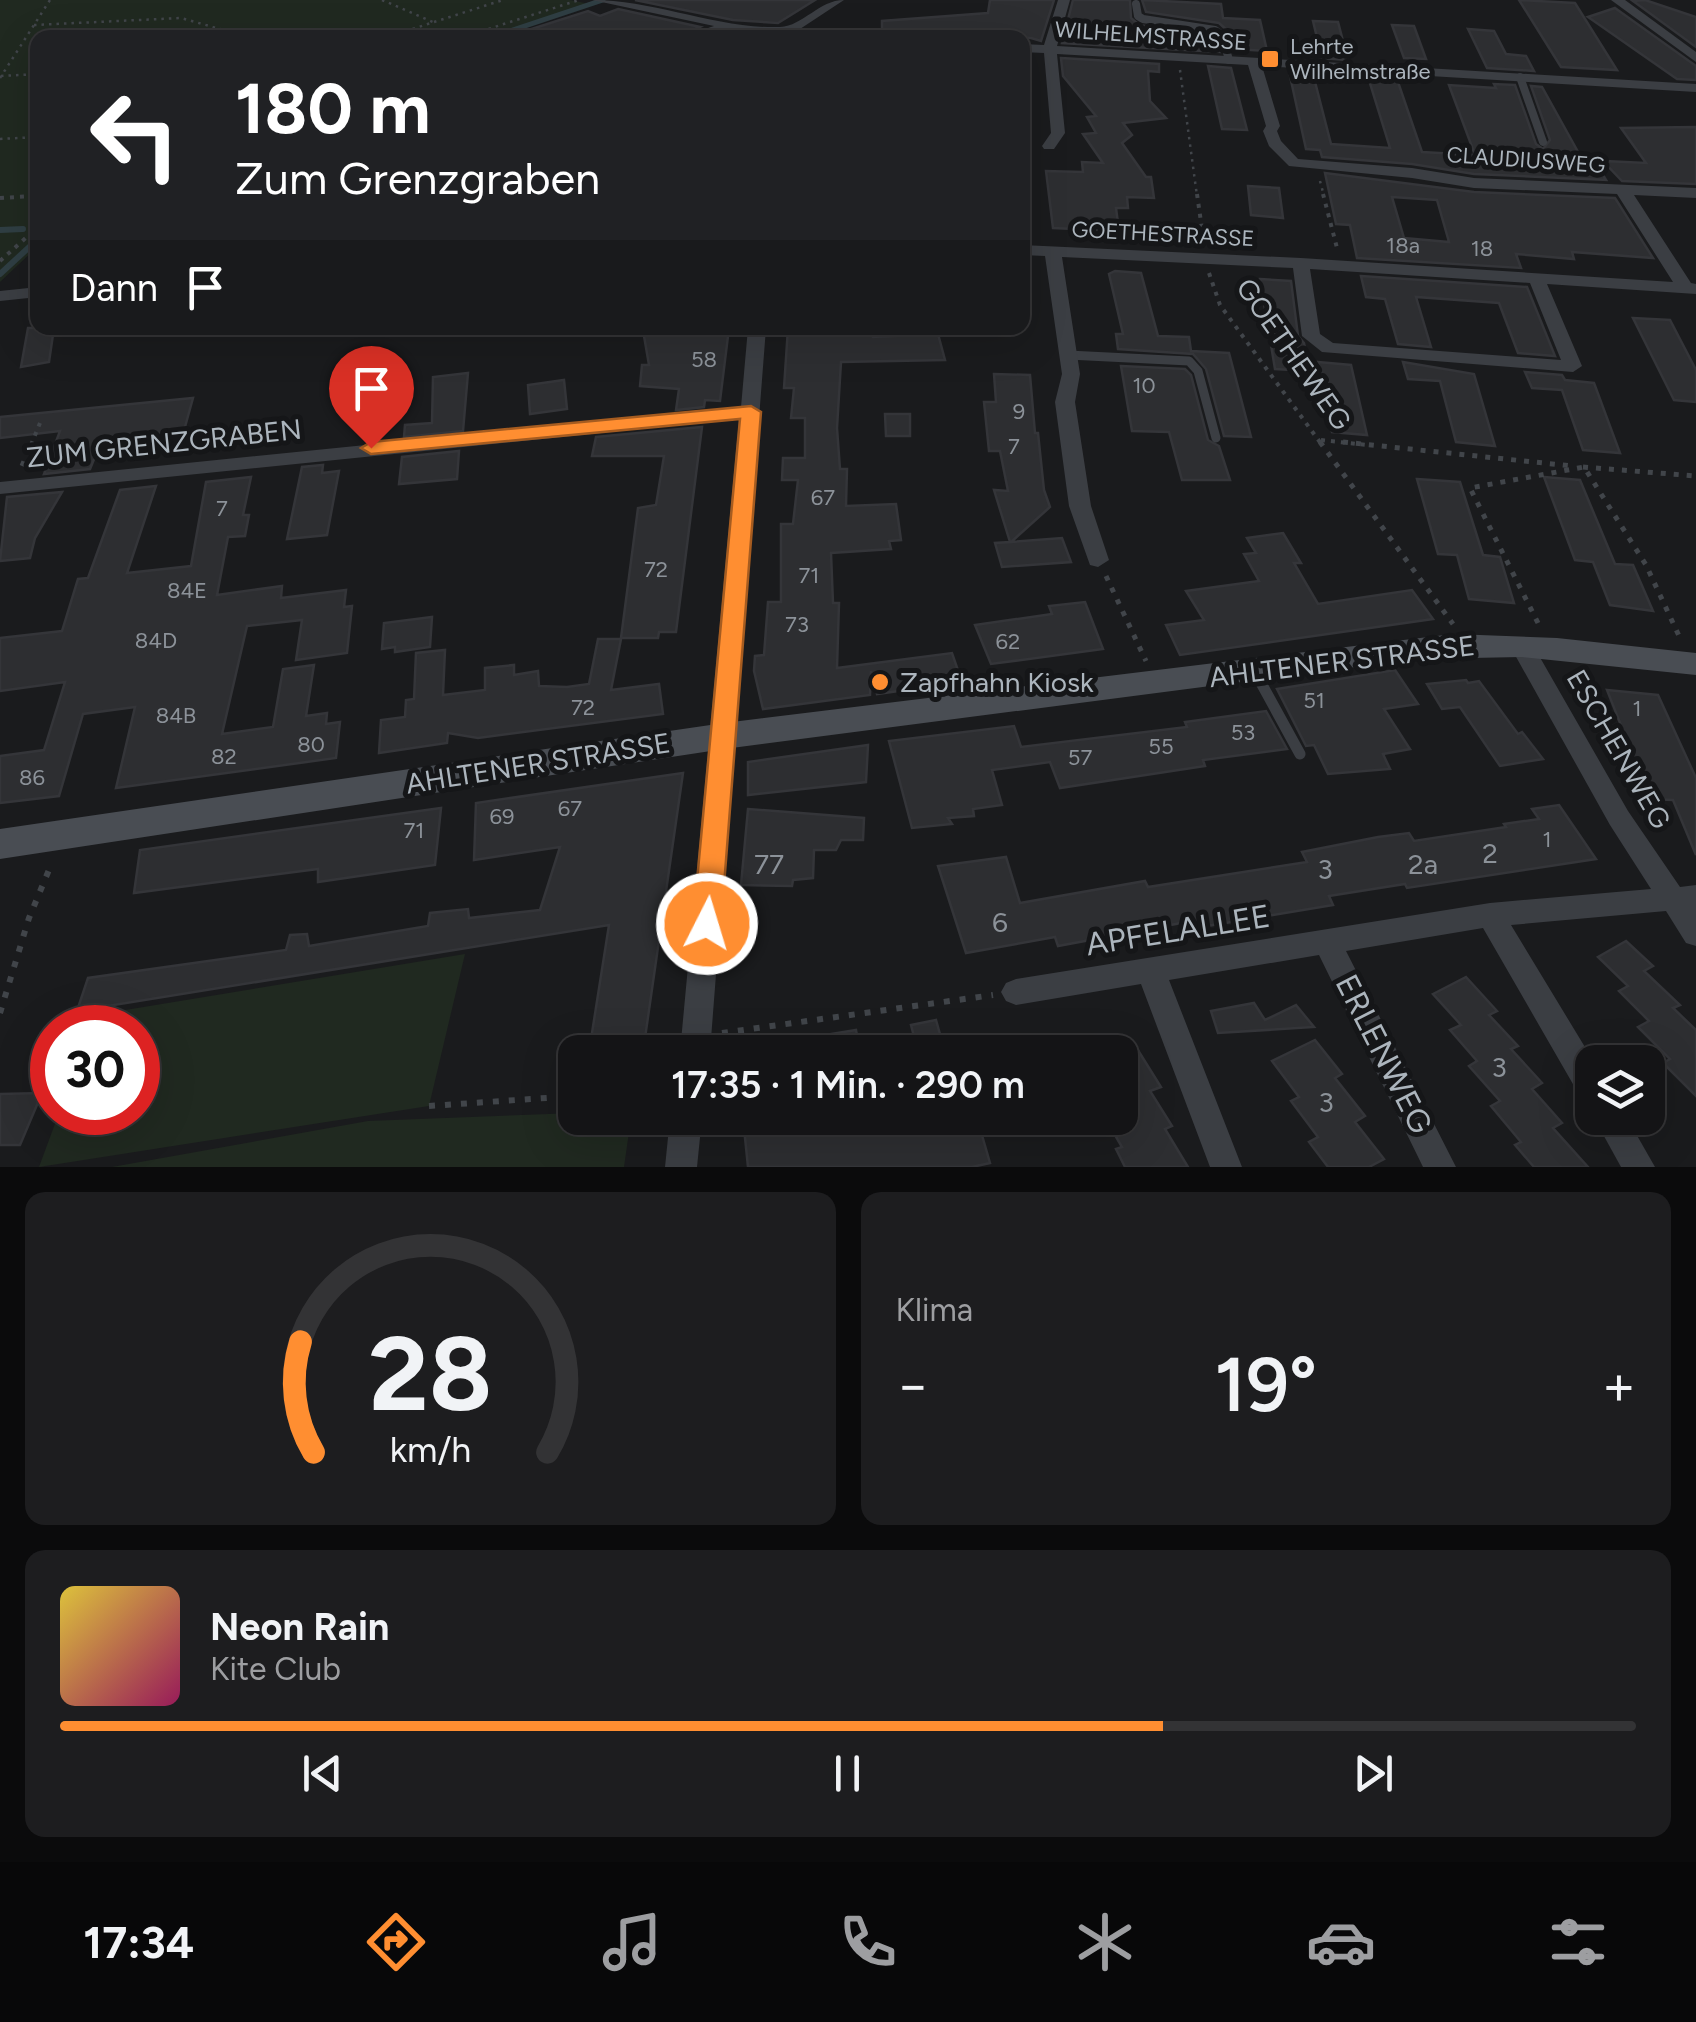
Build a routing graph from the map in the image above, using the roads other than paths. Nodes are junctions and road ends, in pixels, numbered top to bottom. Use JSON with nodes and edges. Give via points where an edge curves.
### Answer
{"nodes":[{"id":1,"x":838,"y":0,"type":"edge"},
{"id":2,"x":1064,"y":0,"type":"edge"},
{"id":3,"x":1617,"y":0,"type":"edge"},
{"id":4,"x":602,"y":1,"type":"edge"},
{"id":5,"x":1136,"y":4,"type":"dead end"},
{"id":6,"x":731,"y":26,"type":"junction"},
{"id":7,"x":715,"y":30,"type":"edge"},
{"id":8,"x":755,"y":30,"type":"edge"},
{"id":9,"x":792,"y":30,"type":"edge"},
{"id":10,"x":1030,"y":49,"type":"edge"},
{"id":11,"x":1050,"y":50,"type":"junction"},
{"id":12,"x":1696,"y":58,"type":"edge"},
{"id":13,"x":1229,"y":60,"type":"junction"},
{"id":14,"x":1254,"y":62,"type":"junction"},
{"id":15,"x":1520,"y":78,"type":"junction"},
{"id":16,"x":1696,"y":88,"type":"edge"},
{"id":17,"x":1543,"y":142,"type":"dead end"},
{"id":18,"x":1049,"y":146,"type":"dead end"},
{"id":19,"x":1622,"y":189,"type":"junction"},
{"id":20,"x":1696,"y":193,"type":"edge"},
{"id":21,"x":1030,"y":250,"type":"edge"},
{"id":22,"x":1053,"y":251,"type":"junction"},
{"id":23,"x":1301,"y":263,"type":"junction"},
{"id":24,"x":1536,"y":278,"type":"junction"},
{"id":25,"x":1691,"y":289,"type":"edge"},
{"id":26,"x":30,"y":293,"type":"edge"},
{"id":27,"x":0,"y":296,"type":"edge"},
{"id":28,"x":757,"y":335,"type":"edge"},
{"id":29,"x":1068,"y":355,"type":"junction"},
{"id":30,"x":751,"y":412,"type":"junction"},
{"id":31,"x":1216,"y":438,"type":"dead end"},
{"id":32,"x":7,"y":487,"type":"edge"},
{"id":33,"x":1098,"y":560,"type":"road end"},
{"id":34,"x":1537,"y":648,"type":"junction"},
{"id":35,"x":1694,"y":664,"type":"edge"},
{"id":36,"x":1254,"y":670,"type":"junction"},
{"id":37,"x":724,"y":736,"type":"junction"},
{"id":38,"x":1300,"y":754,"type":"dead end"},
{"id":39,"x":0,"y":844,"type":"edge"},
{"id":40,"x":1683,"y":897,"type":"edge"},
{"id":41,"x":1490,"y":916,"type":"junction"},
{"id":42,"x":1696,"y":934,"type":"edge"},
{"id":43,"x":1327,"y":942,"type":"junction"},
{"id":44,"x":1150,"y":970,"type":"junction"},
{"id":45,"x":1016,"y":992,"type":"road end"},
{"id":46,"x":697,"y":1035,"type":"edge"},
{"id":47,"x":1575,"y":1059,"type":"edge"},
{"id":48,"x":684,"y":1135,"type":"edge"},
{"id":49,"x":1620,"y":1135,"type":"edge"},
{"id":50,"x":681,"y":1167,"type":"edge"},
{"id":51,"x":1226,"y":1167,"type":"edge"},
{"id":52,"x":1440,"y":1167,"type":"edge"},
{"id":53,"x":1640,"y":1167,"type":"edge"}],
"edges":[{"from":1,"to":9,"type":"street"},
{"from":2,"to":11,"type":"street"},
{"from":3,"to":12,"type":"street"},
{"from":4,"to":6,"type":"street"},
{"from":5,"to":13,"type":"lane","via":[[1143,19],[1215,30]]},
{"from":6,"to":7,"type":"street"},
{"from":6,"to":8,"type":"street"},
{"from":10,"to":11,"type":"street","name":"WILHELMSTRASSE"},
{"from":11,"to":13,"type":"street","name":"WILHELMSTRASSE"},
{"from":11,"to":18,"type":"street","via":[[1058,133]]},
{"from":13,"to":14,"type":"street","name":"WILHELMSTRASSE"},
{"from":14,"to":15,"type":"street","name":"WILHELMSTRASSE"},
{"from":14,"to":19,"type":"street","name":"CLAUDIUSWEG","via":[[1274,143],[1294,163],[1474,183]]},
{"from":15,"to":16,"type":"street","name":"WILHELMSTRASSE"},
{"from":15,"to":17,"type":"lane"},
{"from":19,"to":20,"type":"street","name":"CLAUDIUSWEG"},
{"from":19,"to":25,"type":"street"},
{"from":21,"to":22,"type":"street","name":"GOETHESTRASSE"},
{"from":22,"to":23,"type":"street","name":"GOETHESTRASSE"},
{"from":22,"to":29,"type":"street"},
{"from":23,"to":24,"type":"street","name":"GOETHESTRASSE"},
{"from":23,"to":24,"type":"street","via":[[1310,336],[1328,348],[1573,366]]},
{"from":24,"to":25,"type":"street","name":"GOETHESTRASSE"},
{"from":26,"to":27,"type":"street"},
{"from":28,"to":30,"type":"street"},
{"from":29,"to":31,"type":"lane","via":[[1190,361]]},
{"from":29,"to":33,"type":"street","via":[[1065,402],[1080,506]]},
{"from":30,"to":32,"type":"street","name":"ZUM GRENZGRABEN"},
{"from":30,"to":37,"type":"street"},
{"from":34,"to":35,"type":"main road","name":"AHLTENER STRASSE"},
{"from":34,"to":36,"type":"main road","name":"AHLTENER STRASSE","via":[[1466,643]]},
{"from":34,"to":40,"type":"street","name":"ESCHENWEG","via":[[1619,818]]},
{"from":36,"to":37,"type":"main road","name":"AHLTENER STRASSE"},
{"from":36,"to":38,"type":"lane"},
{"from":37,"to":39,"type":"main road","name":"AHLTENER STRASSE"},
{"from":37,"to":46,"type":"street"},
{"from":40,"to":41,"type":"street","name":"APFELALLEE"},
{"from":40,"to":42,"type":"street","name":"ESCHENWEG"},
{"from":41,"to":43,"type":"street","name":"APFELALLEE"},
{"from":41,"to":47,"type":"street"},
{"from":43,"to":44,"type":"street","name":"APFELALLEE"},
{"from":43,"to":52,"type":"street","name":"ERLENWEG"},
{"from":44,"to":45,"type":"street","name":"APFELALLEE"},
{"from":44,"to":51,"type":"street"},
{"from":48,"to":50,"type":"street"},
{"from":49,"to":53,"type":"street"}]}
